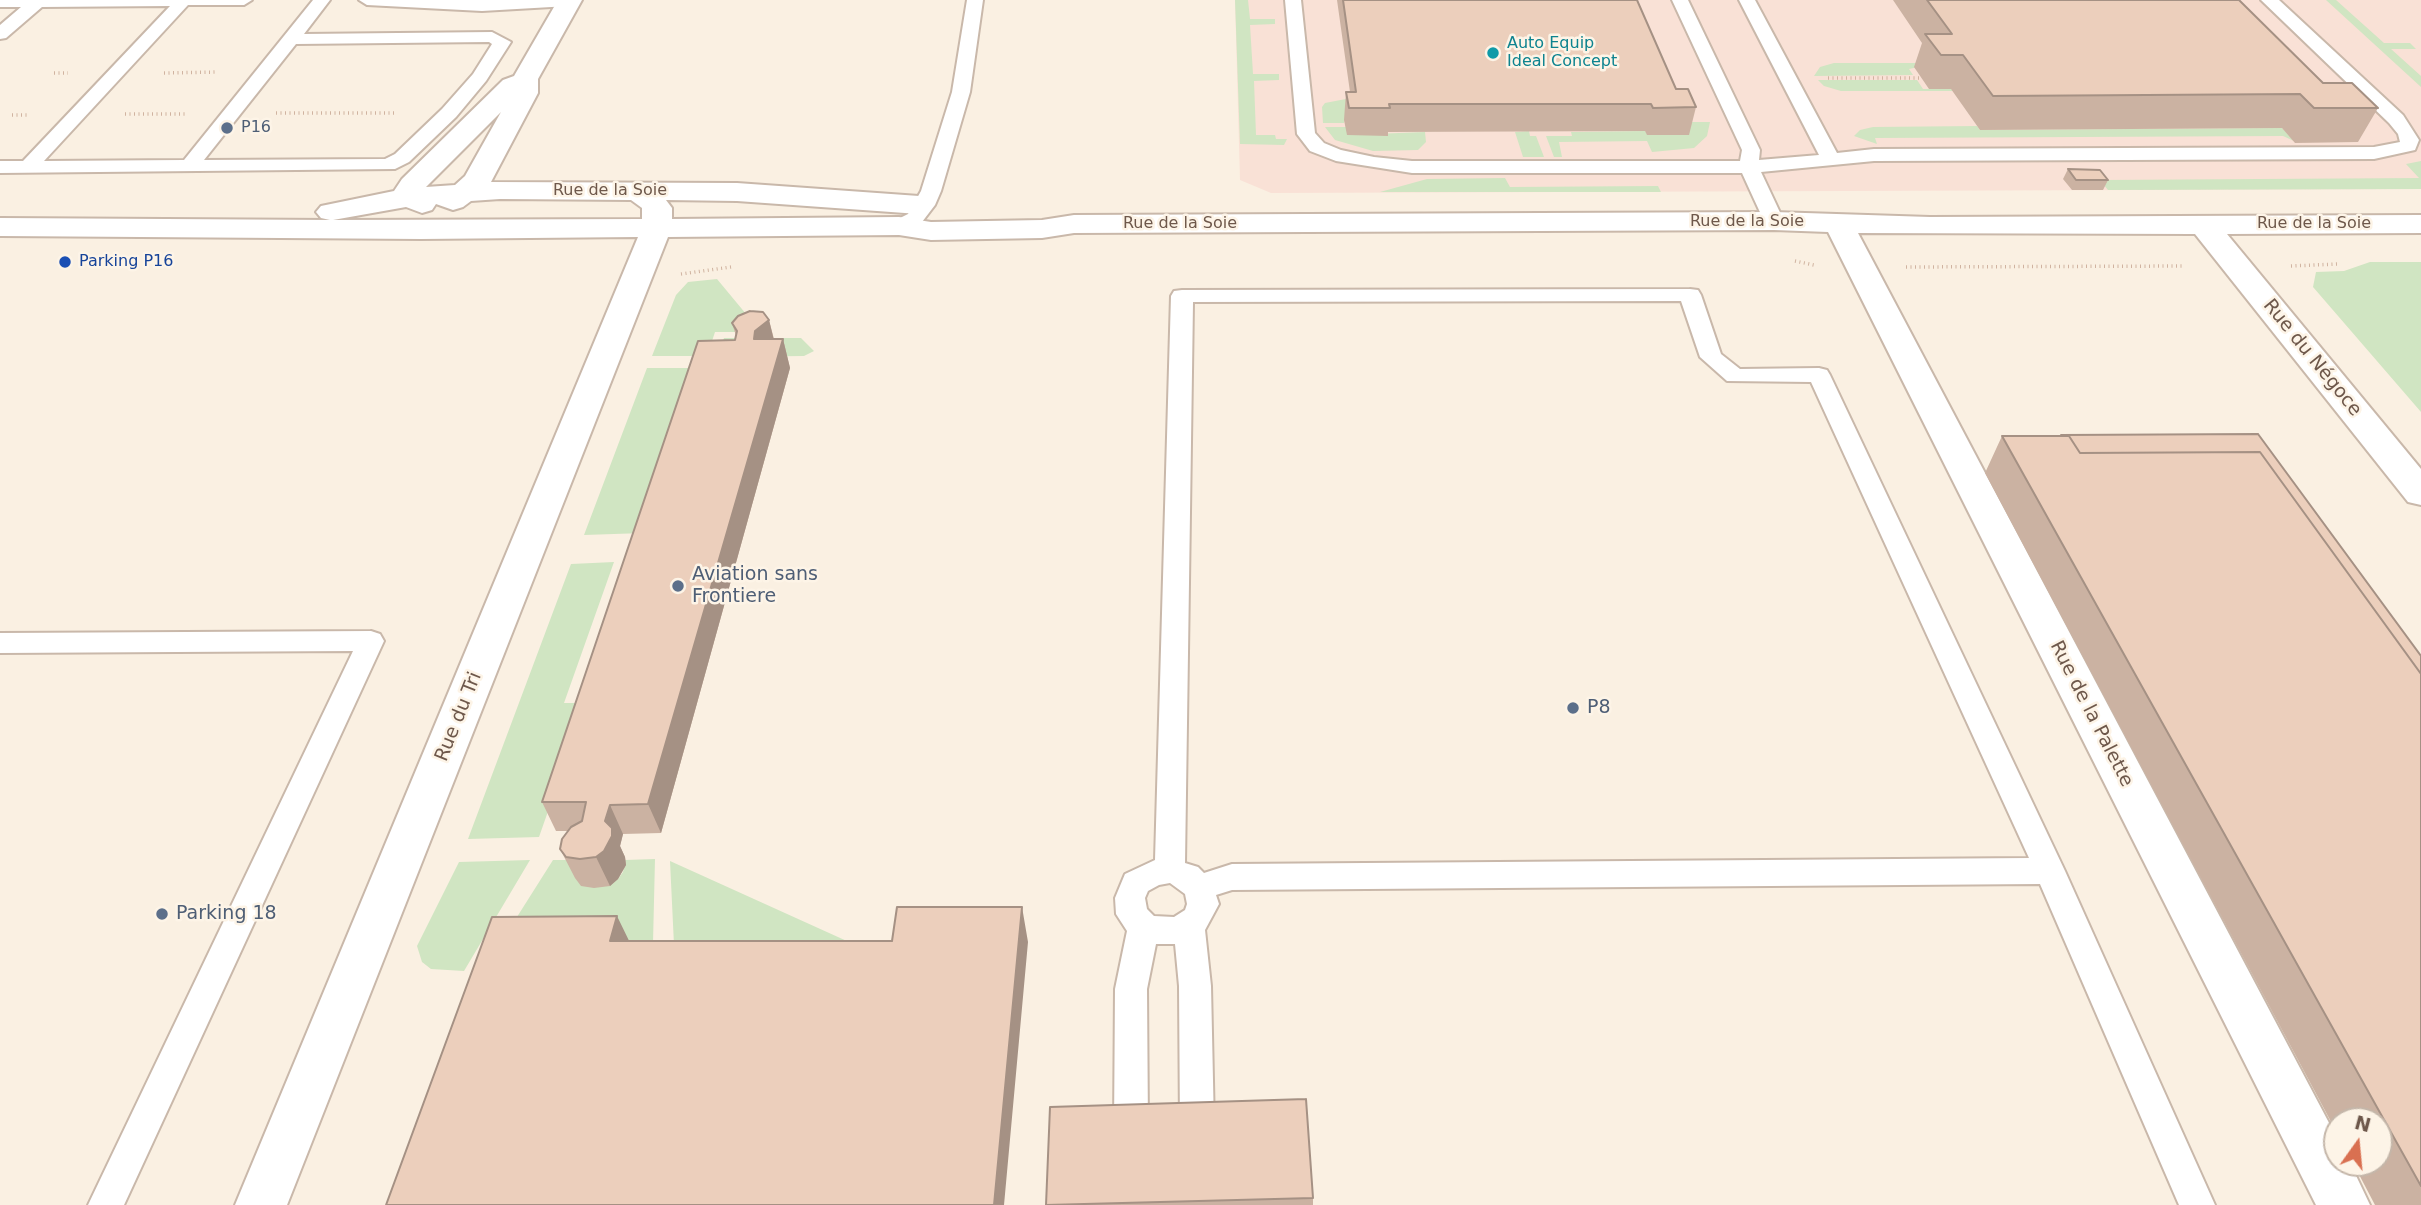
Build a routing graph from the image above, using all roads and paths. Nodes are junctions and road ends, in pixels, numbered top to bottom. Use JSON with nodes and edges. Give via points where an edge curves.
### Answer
{"nodes":[{"id":1,"x":184,"y":0,"type":"edge"},
{"id":2,"x":244,"y":0,"type":"edge"},
{"id":3,"x":322,"y":0,"type":"edge"},
{"id":4,"x":368,"y":0,"type":"edge"},
{"id":5,"x":420,"y":0,"type":"edge"},
{"id":6,"x":560,"y":0,"type":"edge"},
{"id":7,"x":570,"y":0,"type":"edge"},
{"id":8,"x":975,"y":0,"type":"edge"},
{"id":9,"x":1293,"y":0,"type":"edge"},
{"id":10,"x":1680,"y":0,"type":"edge"},
{"id":11,"x":1747,"y":0,"type":"edge"},
{"id":12,"x":2269,"y":0,"type":"edge"},
{"id":13,"x":0,"y":2,"type":"edge"},
{"id":14,"x":37,"y":2,"type":"junction"},
{"id":15,"x":0,"y":34,"type":"edge"},
{"id":16,"x":290,"y":39,"type":"junction"},
{"id":17,"x":1789,"y":78,"type":"junction"},
{"id":18,"x":1921,"y":78,"type":"dead end"},
{"id":19,"x":525,"y":79,"type":"junction"},
{"id":20,"x":1831,"y":159,"type":"junction"},
{"id":21,"x":189,"y":166,"type":"junction"},
{"id":22,"x":0,"y":167,"type":"edge"},
{"id":23,"x":28,"y":167,"type":"junction"},
{"id":24,"x":1749,"y":167,"type":"junction"},
{"id":25,"x":466,"y":191,"type":"junction"},
{"id":26,"x":636,"y":191,"type":"junction"},
{"id":27,"x":925,"y":205,"type":"junction"},
{"id":28,"x":422,"y":213,"type":"junction"},
{"id":29,"x":1774,"y":221,"type":"junction"},
{"id":30,"x":1074,"y":224,"type":"junction"},
{"id":31,"x":1839,"y":224,"type":"junction"},
{"id":32,"x":2421,"y":224,"type":"edge"},
{"id":33,"x":2203,"y":225,"type":"junction"},
{"id":34,"x":899,"y":226,"type":"junction"},
{"id":35,"x":0,"y":227,"type":"edge"},
{"id":36,"x":657,"y":228,"type":"junction"},
{"id":37,"x":2197,"y":266,"type":"dead end"},
{"id":38,"x":1906,"y":267,"type":"dead end"},
{"id":39,"x":2421,"y":493,"type":"edge"},
{"id":40,"x":0,"y":643,"type":"edge"},
{"id":41,"x":1170,"y":870,"type":"junction"},
{"id":42,"x":2050,"y":871,"type":"junction"},
{"id":43,"x":1199,"y":888,"type":"junction"},
{"id":44,"x":1189,"y":924,"type":"junction"},
{"id":45,"x":1144,"y":927,"type":"junction"},
{"id":46,"x":1196,"y":1128,"type":"edge"},
{"id":47,"x":1131,"y":1130,"type":"edge"},
{"id":48,"x":106,"y":1205,"type":"edge"},
{"id":49,"x":261,"y":1205,"type":"edge"},
{"id":50,"x":2197,"y":1205,"type":"edge"},
{"id":51,"x":2344,"y":1205,"type":"edge"}],
"edges":[{"from":1,"to":2,"type":"lane"},
{"from":1,"to":14,"type":"lane"},
{"from":1,"to":23,"type":"lane"},
{"from":3,"to":16,"type":"lane"},
{"from":4,"to":5,"type":"lane"},
{"from":5,"to":7,"type":"lane","via":[[431,5]]},
{"from":6,"to":7,"type":"lane"},
{"from":7,"to":19,"type":"street"},
{"from":8,"to":27,"type":"lane","via":[[961,93]]},
{"from":9,"to":24,"type":"lane","via":[[1306,134],[1317,147],[1336,155],[1412,167]]},
{"from":10,"to":24,"type":"lane","via":[[1751,150]]},
{"from":11,"to":17,"type":"lane"},
{"from":12,"to":20,"type":"lane","via":[[2396,119],[2407,133],[2408,146],[2374,153]]},
{"from":13,"to":14,"type":"lane"},
{"from":14,"to":15,"type":"lane"},
{"from":16,"to":21,"type":"lane"},
{"from":16,"to":21,"type":"lane","via":[[492,37],[502,42],[449,113],[388,165]]},
{"from":17,"to":18,"type":"path"},
{"from":17,"to":20,"type":"lane"},
{"from":19,"to":25,"type":"street","via":[[525,93],[514,115],[477,181]]},
{"from":19,"to":28,"type":"street","via":[[512,86],[408,191]]},
{"from":20,"to":24,"type":"lane"},
{"from":21,"to":23,"type":"lane"},
{"from":22,"to":23,"type":"lane"},
{"from":24,"to":29,"type":"lane"},
{"from":25,"to":26,"type":"street","name":"Rue de la Soie"},
{"from":25,"to":28,"type":"street","name":"Rue de la Soie"},
{"from":26,"to":27,"type":"street","name":"Rue de la Soie","via":[[737,192]]},
{"from":26,"to":36,"type":"street","via":[[657,208]]},
{"from":27,"to":30,"type":"street","name":"Rue de la Soie","via":[[1047,216]]},
{"from":27,"to":34,"type":"lane","via":[[915,218]]},
{"from":28,"to":35,"type":"street","name":"Rue de la Soie","via":[[230,227]]},
{"from":28,"to":36,"type":"street","name":"Rue de la Soie"},
{"from":29,"to":30,"type":"street","name":"Rue de la Soie"},
{"from":29,"to":31,"type":"street","name":"Rue de la Soie"},
{"from":30,"to":34,"type":"street","name":"Rue de la Soie","via":[[931,231]]},
{"from":31,"to":33,"type":"street","name":"Rue de la Soie"},
{"from":31,"to":51,"type":"street","name":"Rue de la Palette"},
{"from":32,"to":33,"type":"street","name":"Rue de la Soie"},
{"from":33,"to":39,"type":"street","name":"Rue du Négoce"},
{"from":34,"to":36,"type":"street","name":"Rue de la Soie"},
{"from":36,"to":49,"type":"street","name":"Rue du Tri"},
{"from":37,"to":38,"type":"path"},
{"from":40,"to":48,"type":"lane","via":[[371,641]]},
{"from":41,"to":42,"type":"lane","via":[[1182,296],[1690,295],[1711,357],[1735,376],[1819,375]]},
{"from":41,"to":43,"type":"lane","via":[[1187,876]]},
{"from":41,"to":45,"type":"lane","via":[[1152,873],[1136,883],[1130,898],[1132,914]]},
{"from":42,"to":43,"type":"lane","via":[[1232,877]]},
{"from":42,"to":50,"type":"lane"},
{"from":43,"to":44,"type":"lane","via":[[1203,904]]},
{"from":44,"to":45,"type":"lane","via":[[1162,932]]},
{"from":44,"to":46,"type":"lane","via":[[1195,986]]},
{"from":45,"to":47,"type":"lane","via":[[1131,989]]}]}
